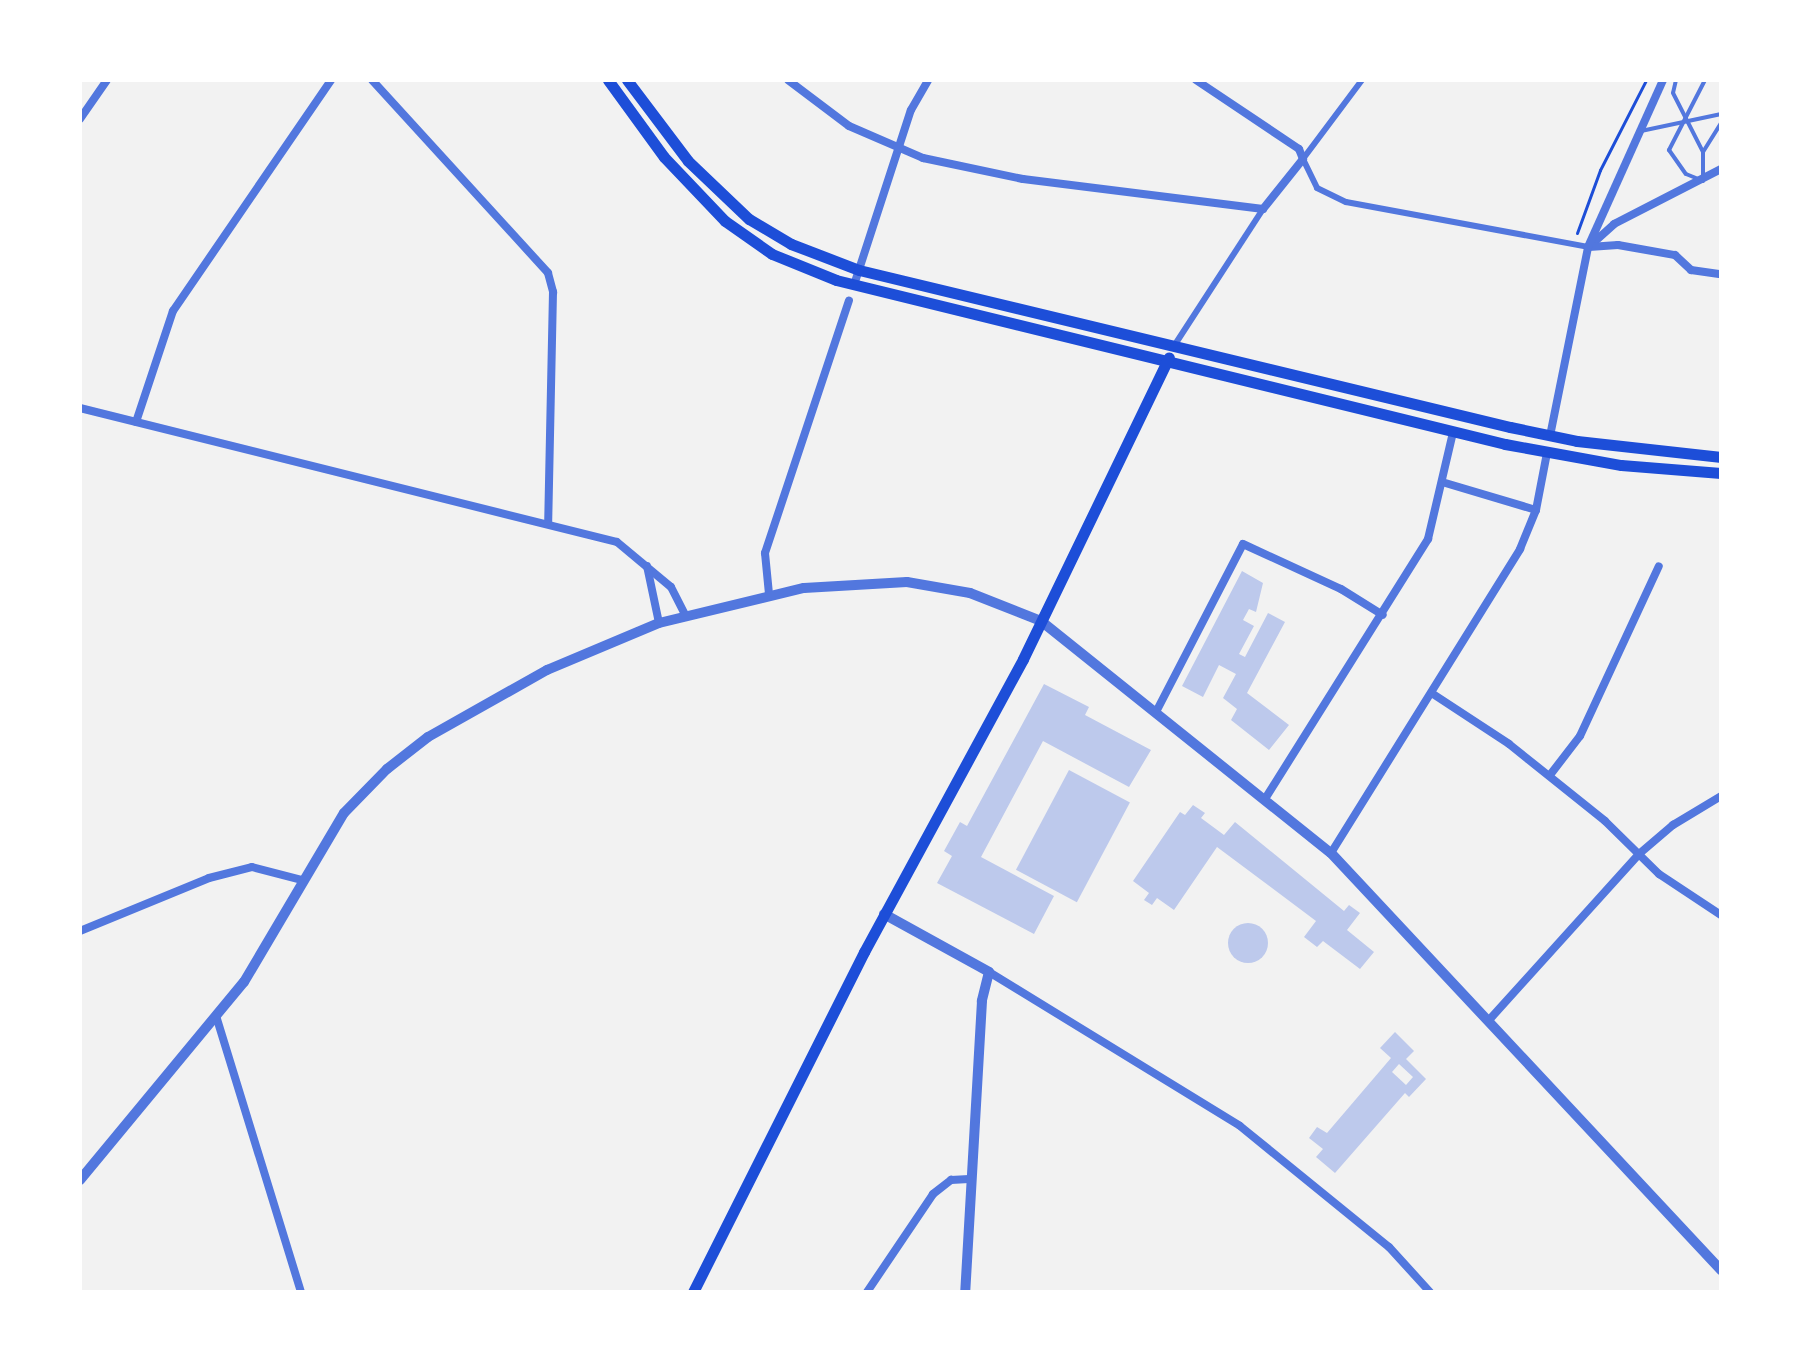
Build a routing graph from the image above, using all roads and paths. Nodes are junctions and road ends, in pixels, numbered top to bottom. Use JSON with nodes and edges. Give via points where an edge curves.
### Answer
{"nodes":[{"id":1,"x":107,"y":80,"type":"edge"},
{"id":2,"x":331,"y":80,"type":"edge"},
{"id":3,"x":372,"y":80,"type":"edge"},
{"id":4,"x":608,"y":80,"type":"edge"},
{"id":5,"x":627,"y":80,"type":"edge"},
{"id":6,"x":788,"y":80,"type":"edge"},
{"id":7,"x":928,"y":80,"type":"edge"},
{"id":8,"x":1196,"y":80,"type":"edge"},
{"id":9,"x":1362,"y":80,"type":"edge"},
{"id":10,"x":1646,"y":80,"type":"edge"},
{"id":11,"x":1663,"y":80,"type":"edge"},
{"id":12,"x":1676,"y":80,"type":"edge"},
{"id":13,"x":1705,"y":80,"type":"edge"},
{"id":14,"x":1721,"y":114,"type":"edge"},
{"id":15,"x":80,"y":119,"type":"edge"},
{"id":16,"x":1686,"y":121,"type":"junction"},
{"id":17,"x":1721,"y":123,"type":"edge"},
{"id":18,"x":1638,"y":132,"type":"junction"},
{"id":19,"x":899,"y":150,"type":"junction"},
{"id":20,"x":1703,"y":152,"type":"junction"},
{"id":21,"x":1303,"y":159,"type":"junction"},
{"id":22,"x":1721,"y":169,"type":"edge"},
{"id":23,"x":1703,"y":181,"type":"junction"},
{"id":24,"x":1263,"y":209,"type":"junction"},
{"id":25,"x":1574,"y":245,"type":"junction"},
{"id":26,"x":1588,"y":247,"type":"junction"},
{"id":27,"x":859,"y":270,"type":"junction"},
{"id":28,"x":1721,"y":274,"type":"edge"},
{"id":29,"x":854,"y":285,"type":"junction"},
{"id":30,"x":849,"y":301,"type":"dead end"},
{"id":31,"x":1173,"y":349,"type":"junction"},
{"id":32,"x":1167,"y":362,"type":"junction"},
{"id":33,"x":80,"y":408,"type":"edge"},
{"id":34,"x":136,"y":422,"type":"junction"},
{"id":35,"x":1453,"y":432,"type":"junction"},
{"id":36,"x":1550,"y":436,"type":"junction"},
{"id":37,"x":1547,"y":453,"type":"junction"},
{"id":38,"x":1721,"y":457,"type":"edge"},
{"id":39,"x":1721,"y":473,"type":"edge"},
{"id":40,"x":1442,"y":482,"type":"junction"},
{"id":41,"x":1536,"y":510,"type":"junction"},
{"id":42,"x":548,"y":523,"type":"junction"},
{"id":43,"x":646,"y":561,"type":"junction"},
{"id":44,"x":1659,"y":566,"type":"dead end"},
{"id":45,"x":769,"y":594,"type":"junction"},
{"id":46,"x":685,"y":614,"type":"junction"},
{"id":47,"x":1383,"y":615,"type":"junction"},
{"id":48,"x":1041,"y":621,"type":"junction"},
{"id":49,"x":659,"y":623,"type":"junction"},
{"id":50,"x":1433,"y":694,"type":"junction"},
{"id":51,"x":1156,"y":712,"type":"junction"},
{"id":52,"x":1550,"y":775,"type":"junction"},
{"id":53,"x":1721,"y":796,"type":"edge"},
{"id":54,"x":1265,"y":799,"type":"junction"},
{"id":55,"x":1331,"y":853,"type":"junction"},
{"id":56,"x":1639,"y":854,"type":"junction"},
{"id":57,"x":302,"y":880,"type":"junction"},
{"id":58,"x":884,"y":914,"type":"junction"},
{"id":59,"x":1721,"y":915,"type":"edge"},
{"id":60,"x":80,"y":931,"type":"edge"},
{"id":61,"x":989,"y":972,"type":"junction"},
{"id":62,"x":217,"y":1019,"type":"junction"},
{"id":63,"x":1490,"y":1019,"type":"junction"},
{"id":64,"x":969,"y":1179,"type":"junction"},
{"id":65,"x":80,"y":1180,"type":"edge"},
{"id":66,"x":1721,"y":1270,"type":"edge"},
{"id":67,"x":301,"y":1292,"type":"edge"},
{"id":68,"x":693,"y":1292,"type":"edge"},
{"id":69,"x":867,"y":1292,"type":"edge"},
{"id":70,"x":965,"y":1292,"type":"edge"},
{"id":71,"x":1430,"y":1292,"type":"edge"}],
"edges":[{"from":1,"to":15,"type":"street"},
{"from":2,"to":34,"type":"street","via":[[173,311]]},
{"from":3,"to":42,"type":"street","via":[[548,273],[553,292]]},
{"from":4,"to":29,"type":"main road","via":[[664,157],[725,221],[772,254]]},
{"from":5,"to":27,"type":"main road","via":[[688,161],[749,219],[791,244]]},
{"from":6,"to":19,"type":"street","via":[[849,126]]},
{"from":7,"to":19,"type":"street","via":[[911,110]]},
{"from":8,"to":21,"type":"street","via":[[1239,113],[1288,140]]},
{"from":9,"to":21,"type":"street"},
{"from":10,"to":25,"type":"path","via":[[1600,170]]},
{"from":11,"to":18,"type":"street"},
{"from":12,"to":16,"type":"lane","via":[[1673,93]]},
{"from":13,"to":16,"type":"lane"},
{"from":14,"to":16,"type":"lane"},
{"from":16,"to":18,"type":"lane"},
{"from":16,"to":20,"type":"lane"},
{"from":16,"to":23,"type":"lane","via":[[1669,150],[1686,174]]},
{"from":17,"to":20,"type":"lane"},
{"from":18,"to":26,"type":"street"},
{"from":19,"to":24,"type":"street","via":[[1023,179]]},
{"from":19,"to":27,"type":"street"},
{"from":20,"to":23,"type":"lane"},
{"from":21,"to":24,"type":"street"},
{"from":21,"to":25,"type":"street","via":[[1309,179],[1329,197]]},
{"from":22,"to":23,"type":"street"},
{"from":23,"to":26,"type":"street","via":[[1614,224]]},
{"from":24,"to":31,"type":"street"},
{"from":25,"to":26,"type":"street"},
{"from":26,"to":28,"type":"street","via":[[1618,245],[1661,252],[1675,255],[1691,270]]},
{"from":26,"to":36,"type":"street"},
{"from":27,"to":29,"type":"street"},
{"from":27,"to":31,"type":"main road"},
{"from":29,"to":32,"type":"main road"},
{"from":30,"to":45,"type":"street","via":[[765,553]]},
{"from":31,"to":32,"type":"main road"},
{"from":31,"to":36,"type":"main road"},
{"from":32,"to":35,"type":"main road"},
{"from":32,"to":48,"type":"main road"},
{"from":33,"to":34,"type":"street"},
{"from":34,"to":42,"type":"street"},
{"from":35,"to":37,"type":"main road"},
{"from":35,"to":40,"type":"street"},
{"from":36,"to":37,"type":"street"},
{"from":36,"to":38,"type":"main road"},
{"from":37,"to":39,"type":"main road"},
{"from":37,"to":41,"type":"street"},
{"from":40,"to":41,"type":"street"},
{"from":40,"to":47,"type":"street","via":[[1428,539]]},
{"from":41,"to":50,"type":"street","via":[[1502,583]]},
{"from":42,"to":43,"type":"street","via":[[617,542]]},
{"from":43,"to":46,"type":"street","via":[[671,587]]},
{"from":43,"to":49,"type":"street"},
{"from":44,"to":52,"type":"street","via":[[1580,736]]},
{"from":45,"to":46,"type":"street"},
{"from":45,"to":48,"type":"street","via":[[856,582],[907,582],[970,593]]},
{"from":46,"to":49,"type":"street"},
{"from":47,"to":51,"type":"street","via":[[1341,589],[1243,544]]},
{"from":47,"to":54,"type":"street"},
{"from":48,"to":51,"type":"street"},
{"from":48,"to":58,"type":"main road"},
{"from":49,"to":57,"type":"street","via":[[547,670],[428,737],[366,789],[331,831]]},
{"from":50,"to":52,"type":"street"},
{"from":50,"to":55,"type":"street"},
{"from":51,"to":54,"type":"street"},
{"from":52,"to":56,"type":"street"},
{"from":53,"to":56,"type":"street","via":[[1673,825]]},
{"from":54,"to":55,"type":"street"},
{"from":55,"to":63,"type":"street"},
{"from":56,"to":59,"type":"street"},
{"from":56,"to":63,"type":"street"},
{"from":57,"to":60,"type":"street","via":[[252,867],[209,878]]},
{"from":57,"to":62,"type":"street","via":[[269,943]]},
{"from":58,"to":61,"type":"street"},
{"from":58,"to":68,"type":"main road"},
{"from":61,"to":64,"type":"street","via":[[982,1001]]},
{"from":61,"to":71,"type":"street","via":[[1240,1126],[1389,1247]]},
{"from":62,"to":65,"type":"street"},
{"from":62,"to":67,"type":"street"},
{"from":63,"to":66,"type":"street"},
{"from":64,"to":69,"type":"street","via":[[951,1180],[933,1194]]},
{"from":64,"to":70,"type":"street"}]}
